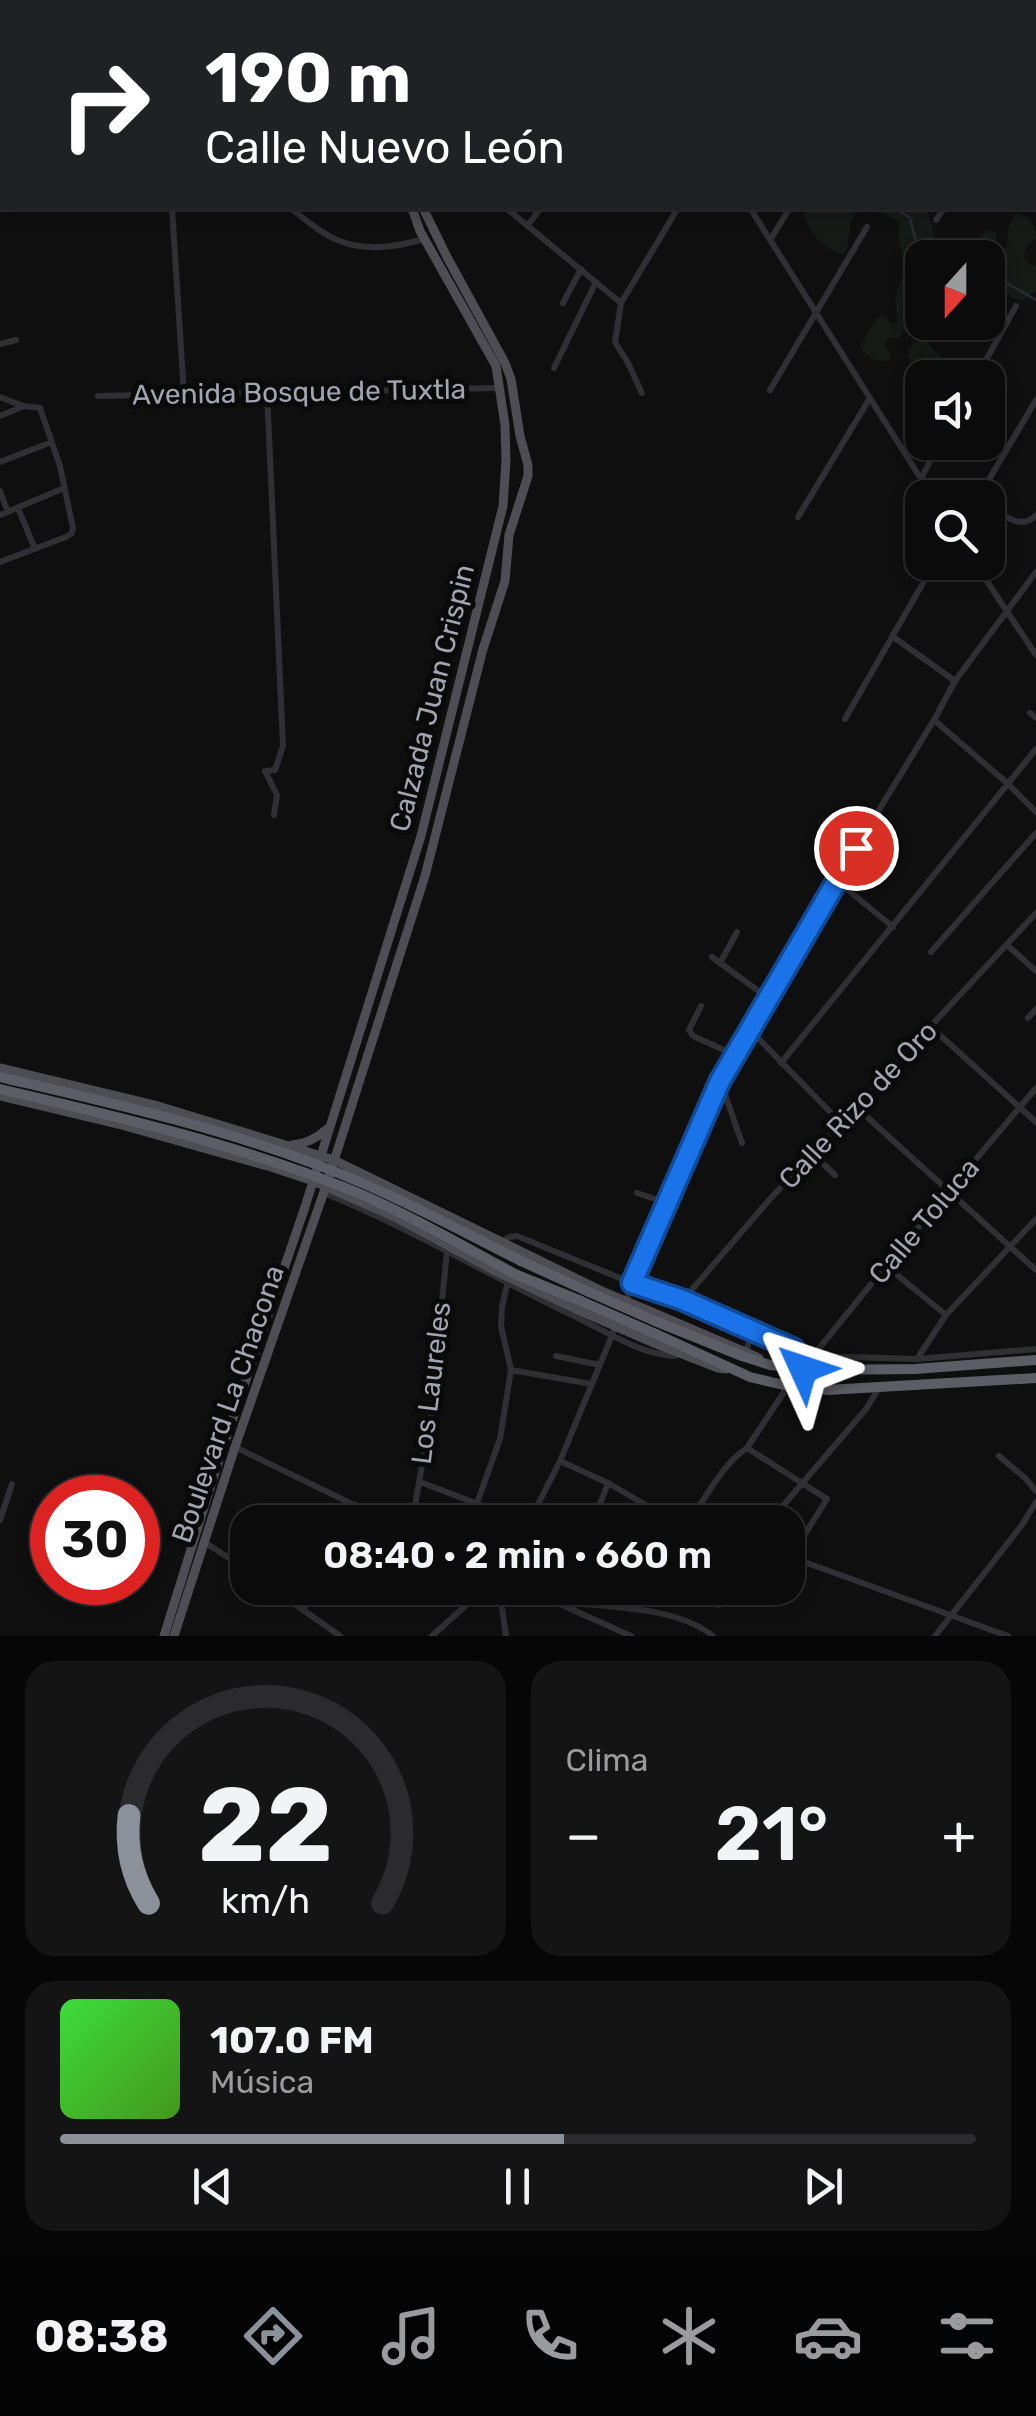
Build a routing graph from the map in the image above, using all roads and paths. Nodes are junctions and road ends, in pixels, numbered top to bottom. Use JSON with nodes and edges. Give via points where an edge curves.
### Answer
{"nodes":[{"id":1,"x":172,"y":210,"type":"edge"},
{"id":2,"x":293,"y":210,"type":"edge"},
{"id":3,"x":413,"y":210,"type":"edge"},
{"id":4,"x":424,"y":210,"type":"edge"},
{"id":5,"x":508,"y":210,"type":"edge"},
{"id":6,"x":539,"y":210,"type":"edge"},
{"id":7,"x":677,"y":210,"type":"edge"},
{"id":8,"x":751,"y":210,"type":"edge"},
{"id":9,"x":789,"y":210,"type":"edge"},
{"id":10,"x":943,"y":210,"type":"edge"},
{"id":11,"x":936,"y":220,"type":"dead end"},
{"id":12,"x":527,"y":226,"type":"junction"},
{"id":13,"x":867,"y":227,"type":"dead end"},
{"id":14,"x":424,"y":239,"type":"junction"},
{"id":15,"x":770,"y":240,"type":"junction"},
{"id":16,"x":581,"y":269,"type":"junction"},
{"id":17,"x":596,"y":282,"type":"junction"},
{"id":18,"x":564,"y":303,"type":"dead end"},
{"id":19,"x":622,"y":303,"type":"junction"},
{"id":20,"x":1016,"y":306,"type":"dead end"},
{"id":21,"x":814,"y":313,"type":"junction"},
{"id":22,"x":16,"y":340,"type":"dead end"},
{"id":23,"x":0,"y":344,"type":"edge"},
{"id":24,"x":986,"y":360,"type":"edge"},
{"id":25,"x":554,"y":368,"type":"dead end"},
{"id":26,"x":500,"y":388,"type":"junction"},
{"id":27,"x":770,"y":390,"type":"dead end"},
{"id":28,"x":267,"y":391,"type":"junction"},
{"id":29,"x":642,"y":393,"type":"dead end"},
{"id":30,"x":184,"y":395,"type":"junction"},
{"id":31,"x":98,"y":396,"type":"dead end"},
{"id":32,"x":0,"y":397,"type":"edge"},
{"id":33,"x":870,"y":398,"type":"junction"},
{"id":34,"x":24,"y":406,"type":"junction"},
{"id":35,"x":1034,"y":406,"type":"edge"},
{"id":36,"x":0,"y":416,"type":"edge"},
{"id":37,"x":52,"y":442,"type":"junction"},
{"id":38,"x":930,"y":460,"type":"edge"},
{"id":39,"x":506,"y":461,"type":"junction"},
{"id":40,"x":0,"y":462,"type":"edge"},
{"id":41,"x":528,"y":465,"type":"junction"},
{"id":42,"x":505,"y":476,"type":"junction"},
{"id":43,"x":921,"y":478,"type":"joint"},
{"id":44,"x":527,"y":479,"type":"junction"},
{"id":45,"x":989,"y":480,"type":"edge"},
{"id":46,"x":64,"y":488,"type":"junction"},
{"id":47,"x":0,"y":491,"type":"edge"},
{"id":48,"x":18,"y":508,"type":"junction"},
{"id":49,"x":4,"y":513,"type":"edge"},
{"id":50,"x":1036,"y":515,"type":"edge"},
{"id":51,"x":1005,"y":516,"type":"edge"},
{"id":52,"x":798,"y":517,"type":"dead end"},
{"id":53,"x":34,"y":549,"type":"junction"},
{"id":54,"x":0,"y":562,"type":"edge"},
{"id":55,"x":1036,"y":572,"type":"edge"},
{"id":56,"x":925,"y":580,"type":"edge"},
{"id":57,"x":986,"y":580,"type":"edge"},
{"id":58,"x":1008,"y":611,"type":"junction"},
{"id":59,"x":892,"y":636,"type":"junction"},
{"id":60,"x":1036,"y":655,"type":"edge"},
{"id":61,"x":954,"y":681,"type":"junction"},
{"id":62,"x":845,"y":719,"type":"dead end"},
{"id":63,"x":934,"y":720,"type":"junction"},
{"id":64,"x":1036,"y":749,"type":"edge"},
{"id":65,"x":1007,"y":783,"type":"junction"},
{"id":66,"x":1036,"y":812,"type":"edge"},
{"id":67,"x":274,"y":816,"type":"dead end"},
{"id":68,"x":1036,"y":833,"type":"edge"},
{"id":69,"x":836,"y":880,"type":"junction"},
{"id":70,"x":1036,"y":913,"type":"edge"},
{"id":71,"x":893,"y":927,"type":"junction"},
{"id":72,"x":737,"y":932,"type":"dead end"},
{"id":73,"x":1007,"y":945,"type":"junction"},
{"id":74,"x":931,"y":952,"type":"dead end"},
{"id":75,"x":712,"y":958,"type":"dead end"},
{"id":76,"x":720,"y":964,"type":"junction"},
{"id":77,"x":1036,"y":971,"type":"edge"},
{"id":78,"x":768,"y":998,"type":"junction"},
{"id":79,"x":701,"y":1006,"type":"dead end"},
{"id":80,"x":1036,"y":1009,"type":"edge"},
{"id":81,"x":1028,"y":1018,"type":"dead end"},
{"id":82,"x":931,"y":1027,"type":"junction"},
{"id":83,"x":750,"y":1030,"type":"junction"},
{"id":84,"x":735,"y":1055,"type":"junction"},
{"id":85,"x":781,"y":1063,"type":"junction"},
{"id":86,"x":0,"y":1068,"type":"edge"},
{"id":87,"x":0,"y":1078,"type":"edge"},
{"id":88,"x":720,"y":1081,"type":"junction"},
{"id":89,"x":1036,"y":1088,"type":"edge"},
{"id":90,"x":0,"y":1092,"type":"edge"},
{"id":91,"x":856,"y":1106,"type":"junction"},
{"id":92,"x":1020,"y":1107,"type":"junction"},
{"id":93,"x":840,"y":1122,"type":"junction"},
{"id":94,"x":1036,"y":1122,"type":"edge"},
{"id":95,"x":330,"y":1127,"type":"junction"},
{"id":96,"x":342,"y":1136,"type":"junction"},
{"id":97,"x":742,"y":1143,"type":"dead end"},
{"id":98,"x":285,"y":1146,"type":"junction"},
{"id":99,"x":812,"y":1153,"type":"junction"},
{"id":100,"x":321,"y":1156,"type":"junction"},
{"id":101,"x":334,"y":1160,"type":"junction"},
{"id":102,"x":355,"y":1170,"type":"junction"},
{"id":103,"x":835,"y":1175,"type":"dead end"},
{"id":104,"x":313,"y":1181,"type":"junction"},
{"id":105,"x":325,"y":1189,"type":"junction"},
{"id":106,"x":948,"y":1190,"type":"junction"},
{"id":107,"x":638,"y":1193,"type":"dead end"},
{"id":108,"x":667,"y":1202,"type":"junction"},
{"id":109,"x":305,"y":1207,"type":"joint"},
{"id":110,"x":1036,"y":1219,"type":"edge"},
{"id":111,"x":500,"y":1242,"type":"junction"},
{"id":112,"x":447,"y":1247,"type":"junction"},
{"id":113,"x":1012,"y":1248,"type":"junction"},
{"id":114,"x":884,"y":1268,"type":"junction"},
{"id":115,"x":1036,"y":1270,"type":"edge"},
{"id":116,"x":632,"y":1283,"type":"junction"},
{"id":117,"x":508,"y":1285,"type":"junction"},
{"id":118,"x":582,"y":1300,"type":"junction"},
{"id":119,"x":683,"y":1300,"type":"junction"},
{"id":120,"x":946,"y":1316,"type":"junction"},
{"id":121,"x":752,"y":1332,"type":"junction"},
{"id":122,"x":613,"y":1335,"type":"junction"},
{"id":123,"x":655,"y":1338,"type":"junction"},
{"id":124,"x":1036,"y":1348,"type":"edge"},
{"id":125,"x":794,"y":1349,"type":"junction"},
{"id":126,"x":678,"y":1352,"type":"junction"},
{"id":127,"x":746,"y":1352,"type":"junction"},
{"id":128,"x":556,"y":1356,"type":"dead end"},
{"id":129,"x":813,"y":1356,"type":"junction"},
{"id":130,"x":1036,"y":1360,"type":"edge"},
{"id":131,"x":916,"y":1364,"type":"junction"},
{"id":132,"x":600,"y":1365,"type":"junction"},
{"id":133,"x":770,"y":1365,"type":"junction"},
{"id":134,"x":732,"y":1369,"type":"junction"},
{"id":135,"x":803,"y":1369,"type":"junction"},
{"id":136,"x":511,"y":1370,"type":"junction"},
{"id":137,"x":1036,"y":1378,"type":"edge"},
{"id":138,"x":592,"y":1384,"type":"junction"},
{"id":139,"x":788,"y":1386,"type":"junction"},
{"id":140,"x":879,"y":1388,"type":"junction"},
{"id":141,"x":234,"y":1439,"type":"junction"},
{"id":142,"x":747,"y":1448,"type":"junction"},
{"id":143,"x":998,"y":1456,"type":"dead end"},
{"id":144,"x":560,"y":1460,"type":"junction"},
{"id":145,"x":420,"y":1482,"type":"junction"},
{"id":146,"x":608,"y":1483,"type":"junction"},
{"id":147,"x":802,"y":1483,"type":"junction"},
{"id":148,"x":12,"y":1484,"type":"dead end"},
{"id":149,"x":1036,"y":1490,"type":"edge"},
{"id":150,"x":1036,"y":1502,"type":"edge"},
{"id":151,"x":477,"y":1503,"type":"junction"},
{"id":152,"x":356,"y":1505,"type":"edge"},
{"id":153,"x":415,"y":1505,"type":"edge"},
{"id":154,"x":482,"y":1505,"type":"edge"},
{"id":155,"x":536,"y":1505,"type":"edge"},
{"id":156,"x":600,"y":1505,"type":"edge"},
{"id":157,"x":646,"y":1505,"type":"edge"},
{"id":158,"x":700,"y":1505,"type":"edge"},
{"id":159,"x":784,"y":1505,"type":"edge"},
{"id":160,"x":0,"y":1520,"type":"edge"},
{"id":161,"x":805,"y":1534,"type":"dead end"},
{"id":162,"x":204,"y":1542,"type":"junction"},
{"id":163,"x":230,"y":1559,"type":"edge"},
{"id":164,"x":805,"y":1562,"type":"edge"},
{"id":165,"x":180,"y":1600,"type":"junction"},
{"id":166,"x":297,"y":1605,"type":"edge"},
{"id":167,"x":306,"y":1605,"type":"edge"},
{"id":168,"x":466,"y":1605,"type":"edge"},
{"id":169,"x":501,"y":1605,"type":"edge"},
{"id":170,"x":566,"y":1605,"type":"edge"},
{"id":171,"x":587,"y":1605,"type":"edge"},
{"id":172,"x":304,"y":1610,"type":"junction"},
{"id":173,"x":952,"y":1615,"type":"junction"},
{"id":174,"x":504,"y":1635,"type":"edge"},
{"id":175,"x":164,"y":1636,"type":"edge"},
{"id":176,"x":174,"y":1636,"type":"edge"},
{"id":177,"x":340,"y":1636,"type":"edge"},
{"id":178,"x":432,"y":1636,"type":"edge"},
{"id":179,"x":632,"y":1636,"type":"edge"},
{"id":180,"x":712,"y":1636,"type":"edge"},
{"id":181,"x":935,"y":1636,"type":"edge"},
{"id":182,"x":1008,"y":1636,"type":"edge"}],
"edges":[{"from":1,"to":30,"type":"street"},
{"from":2,"to":14,"type":"street","via":[[336,240],[360,246],[396,248]]},
{"from":3,"to":14,"type":"main road","name":"Calzada Juan Crispin"},
{"from":4,"to":41,"type":"main road","name":"Calzada Juan Crispin","via":[[505,363]]},
{"from":5,"to":12,"type":"street"},
{"from":6,"to":12,"type":"street"},
{"from":7,"to":19,"type":"street"},
{"from":8,"to":15,"type":"street"},
{"from":9,"to":15,"type":"street"},
{"from":10,"to":11,"type":"street"},
{"from":12,"to":16,"type":"street"},
{"from":13,"to":21,"type":"street"},
{"from":14,"to":26,"type":"main road","name":"Calzada Juan Crispin","via":[[496,366]]},
{"from":15,"to":21,"type":"street"},
{"from":16,"to":17,"type":"street"},
{"from":16,"to":18,"type":"street"},
{"from":17,"to":19,"type":"street"},
{"from":17,"to":25,"type":"street"},
{"from":19,"to":29,"type":"street","via":[[615,342]]},
{"from":20,"to":24,"type":"street"},
{"from":21,"to":27,"type":"street"},
{"from":21,"to":33,"type":"street"},
{"from":22,"to":23,"type":"street"},
{"from":26,"to":28,"type":"street","name":"Avenida Bosque de Tuxtla"},
{"from":26,"to":39,"type":"main road","name":"Calzada Juan Crispin"},
{"from":28,"to":30,"type":"street","name":"Avenida Bosque de Tuxtla"},
{"from":28,"to":67,"type":"street","via":[[283,746],[275,770],[265,772],[276,795]]},
{"from":30,"to":31,"type":"street","name":"Avenida Bosque de Tuxtla"},
{"from":32,"to":34,"type":"street"},
{"from":33,"to":43,"type":"street"},
{"from":33,"to":52,"type":"street"},
{"from":34,"to":36,"type":"street"},
{"from":34,"to":37,"type":"street","via":[[40,408]]},
{"from":35,"to":45,"type":"street"},
{"from":37,"to":40,"type":"street"},
{"from":37,"to":46,"type":"street"},
{"from":38,"to":43,"type":"street"},
{"from":39,"to":41,"type":"main road","via":[[518,457]]},
{"from":39,"to":42,"type":"main road","name":"Calzada Juan Crispin"},
{"from":41,"to":44,"type":"main road","name":"Calzada Juan Crispin"},
{"from":42,"to":44,"type":"main road"},
{"from":42,"to":95,"type":"main road","name":"Calzada Juan Crispin","via":[[421,836]]},
{"from":44,"to":96,"type":"main road","name":"Calzada Juan Crispin","via":[[425,876]]},
{"from":46,"to":48,"type":"street"},
{"from":46,"to":53,"type":"street","via":[[72,533]]},
{"from":47,"to":49,"type":"street"},
{"from":48,"to":49,"type":"street"},
{"from":48,"to":53,"type":"street"},
{"from":50,"to":51,"type":"street","via":[[1020,523]]},
{"from":53,"to":54,"type":"street"},
{"from":55,"to":58,"type":"street"},
{"from":56,"to":59,"type":"street"},
{"from":57,"to":58,"type":"street"},
{"from":58,"to":60,"type":"street"},
{"from":58,"to":61,"type":"street"},
{"from":59,"to":61,"type":"street"},
{"from":59,"to":62,"type":"street"},
{"from":61,"to":63,"type":"street"},
{"from":63,"to":65,"type":"street"},
{"from":63,"to":69,"type":"street"},
{"from":64,"to":65,"type":"street"},
{"from":65,"to":66,"type":"street"},
{"from":65,"to":71,"type":"street"},
{"from":68,"to":74,"type":"street"},
{"from":69,"to":71,"type":"street"},
{"from":69,"to":78,"type":"street"},
{"from":70,"to":73,"type":"street","name":"Calle Rizo de Oro"},
{"from":71,"to":85,"type":"street"},
{"from":72,"to":76,"type":"street"},
{"from":73,"to":77,"type":"street"},
{"from":73,"to":82,"type":"street","name":"Calle Rizo de Oro"},
{"from":75,"to":76,"type":"street"},
{"from":76,"to":78,"type":"street"},
{"from":78,"to":83,"type":"street"},
{"from":79,"to":84,"type":"street","via":[[688,1030]]},
{"from":80,"to":81,"type":"street"},
{"from":82,"to":91,"type":"street","name":"Calle Rizo de Oro"},
{"from":82,"to":92,"type":"street"},
{"from":83,"to":84,"type":"street"},
{"from":83,"to":85,"type":"street"},
{"from":84,"to":88,"type":"street"},
{"from":85,"to":93,"type":"street"},
{"from":86,"to":98,"type":"main road"},
{"from":87,"to":118,"type":"highway","bridge":true,"via":[[290,1155],[368,1185],[521,1261]]},
{"from":88,"to":97,"type":"street"},
{"from":88,"to":108,"type":"street"},
{"from":89,"to":92,"type":"street","name":"Calle Toluca"},
{"from":90,"to":104,"type":"main road","bridge":true},
{"from":90,"to":118,"type":"highway","bridge":true,"via":[[292,1168]]},
{"from":91,"to":93,"type":"street","name":"Calle Rizo de Oro"},
{"from":91,"to":106,"type":"street"},
{"from":92,"to":94,"type":"street"},
{"from":92,"to":106,"type":"street","name":"Calle Toluca"},
{"from":93,"to":99,"type":"street","name":"Calle Rizo de Oro"},
{"from":95,"to":98,"type":"main road","via":[[317,1138]]},
{"from":95,"to":100,"type":"main road","name":"Calzada Juan Crispin"},
{"from":96,"to":101,"type":"main road","name":"Calzada Juan Crispin"},
{"from":96,"to":102,"type":"main road"},
{"from":98,"to":100,"type":"main road"},
{"from":99,"to":103,"type":"street"},
{"from":99,"to":119,"type":"street","name":"Calle Rizo de Oro"},
{"from":100,"to":101,"type":"main road"},
{"from":100,"to":104,"type":"main road","name":"Calzada Juan Crispin"},
{"from":101,"to":102,"type":"main road"},
{"from":101,"to":105,"type":"main road","name":"Calzada Juan Crispin"},
{"from":102,"to":111,"type":"main road"},
{"from":104,"to":105,"type":"main road"},
{"from":104,"to":109,"type":"main road","name":"Calzada Juan Crispin"},
{"from":105,"to":112,"type":"main road","via":[[377,1208]]},
{"from":105,"to":141,"type":"main road","name":"Boulevard La Chacona"},
{"from":106,"to":113,"type":"street"},
{"from":106,"to":114,"type":"street","name":"Calle Toluca"},
{"from":107,"to":108,"type":"street"},
{"from":108,"to":116,"type":"street"},
{"from":109,"to":141,"type":"main road","name":"Boulevard La Chacona"},
{"from":110,"to":113,"type":"street"},
{"from":111,"to":116,"type":"street","via":[[517,1236]]},
{"from":111,"to":127,"type":"main road","bridge":true},
{"from":112,"to":117,"type":"street"},
{"from":112,"to":118,"type":"main road"},
{"from":112,"to":145,"type":"street","name":"Los Laureles"},
{"from":113,"to":115,"type":"street"},
{"from":113,"to":120,"type":"street"},
{"from":114,"to":120,"type":"street"},
{"from":114,"to":129,"type":"street","name":"Calle Toluca"},
{"from":116,"to":119,"type":"street"},
{"from":116,"to":122,"type":"street"},
{"from":117,"to":122,"type":"street"},
{"from":117,"to":136,"type":"street","via":[[501,1326]]},
{"from":118,"to":123,"type":"highway","bridge":true},
{"from":118,"to":133,"type":"highway","bridge":true},
{"from":119,"to":121,"type":"street"},
{"from":120,"to":131,"type":"street"},
{"from":121,"to":125,"type":"street"},
{"from":121,"to":127,"type":"street"},
{"from":122,"to":126,"type":"street","via":[[664,1355]]},
{"from":122,"to":132,"type":"street"},
{"from":123,"to":126,"type":"main road"},
{"from":123,"to":134,"type":"highway"},
{"from":124,"to":131,"type":"street"},
{"from":125,"to":129,"type":"street"},
{"from":125,"to":135,"type":"street"},
{"from":126,"to":134,"type":"main road"},
{"from":127,"to":133,"type":"main road"},
{"from":128,"to":132,"type":"street"},
{"from":129,"to":131,"type":"street"},
{"from":130,"to":131,"type":"highway"},
{"from":131,"to":135,"type":"highway"},
{"from":132,"to":138,"type":"street"},
{"from":133,"to":135,"type":"highway"},
{"from":134,"to":139,"type":"highway"},
{"from":136,"to":138,"type":"street"},
{"from":136,"to":151,"type":"street","via":[[500,1439]]},
{"from":137,"to":140,"type":"highway"},
{"from":138,"to":144,"type":"street"},
{"from":139,"to":140,"type":"highway"},
{"from":139,"to":142,"type":"street"},
{"from":140,"to":147,"type":"street"},
{"from":141,"to":152,"type":"street"},
{"from":141,"to":162,"type":"main road","name":"Boulevard La Chacona"},
{"from":141,"to":165,"type":"main road","name":"Boulevard La Chacona"},
{"from":142,"to":147,"type":"street"},
{"from":142,"to":158,"type":"street"},
{"from":143,"to":149,"type":"street"},
{"from":144,"to":146,"type":"street"},
{"from":144,"to":155,"type":"street"},
{"from":145,"to":151,"type":"street"},
{"from":145,"to":153,"type":"street","name":"Los Laureles"},
{"from":146,"to":156,"type":"street"},
{"from":146,"to":157,"type":"street"},
{"from":147,"to":159,"type":"street"},
{"from":147,"to":161,"type":"street","via":[[827,1498]]},
{"from":148,"to":160,"type":"street"},
{"from":150,"to":173,"type":"street"},
{"from":151,"to":154,"type":"street"},
{"from":162,"to":163,"type":"street"},
{"from":162,"to":165,"type":"main road","name":"Boulevard La Chacona"},
{"from":164,"to":173,"type":"street"},
{"from":165,"to":175,"type":"main road","name":"Boulevard La Chacona"},
{"from":165,"to":176,"type":"main road","name":"Boulevard La Chacona"},
{"from":166,"to":172,"type":"street"},
{"from":167,"to":172,"type":"street"},
{"from":168,"to":178,"type":"street"},
{"from":169,"to":174,"type":"street"},
{"from":170,"to":179,"type":"street"},
{"from":171,"to":180,"type":"street","via":[[668,1614]]},
{"from":172,"to":177,"type":"street"},
{"from":173,"to":181,"type":"street"},
{"from":173,"to":182,"type":"street"}]}
